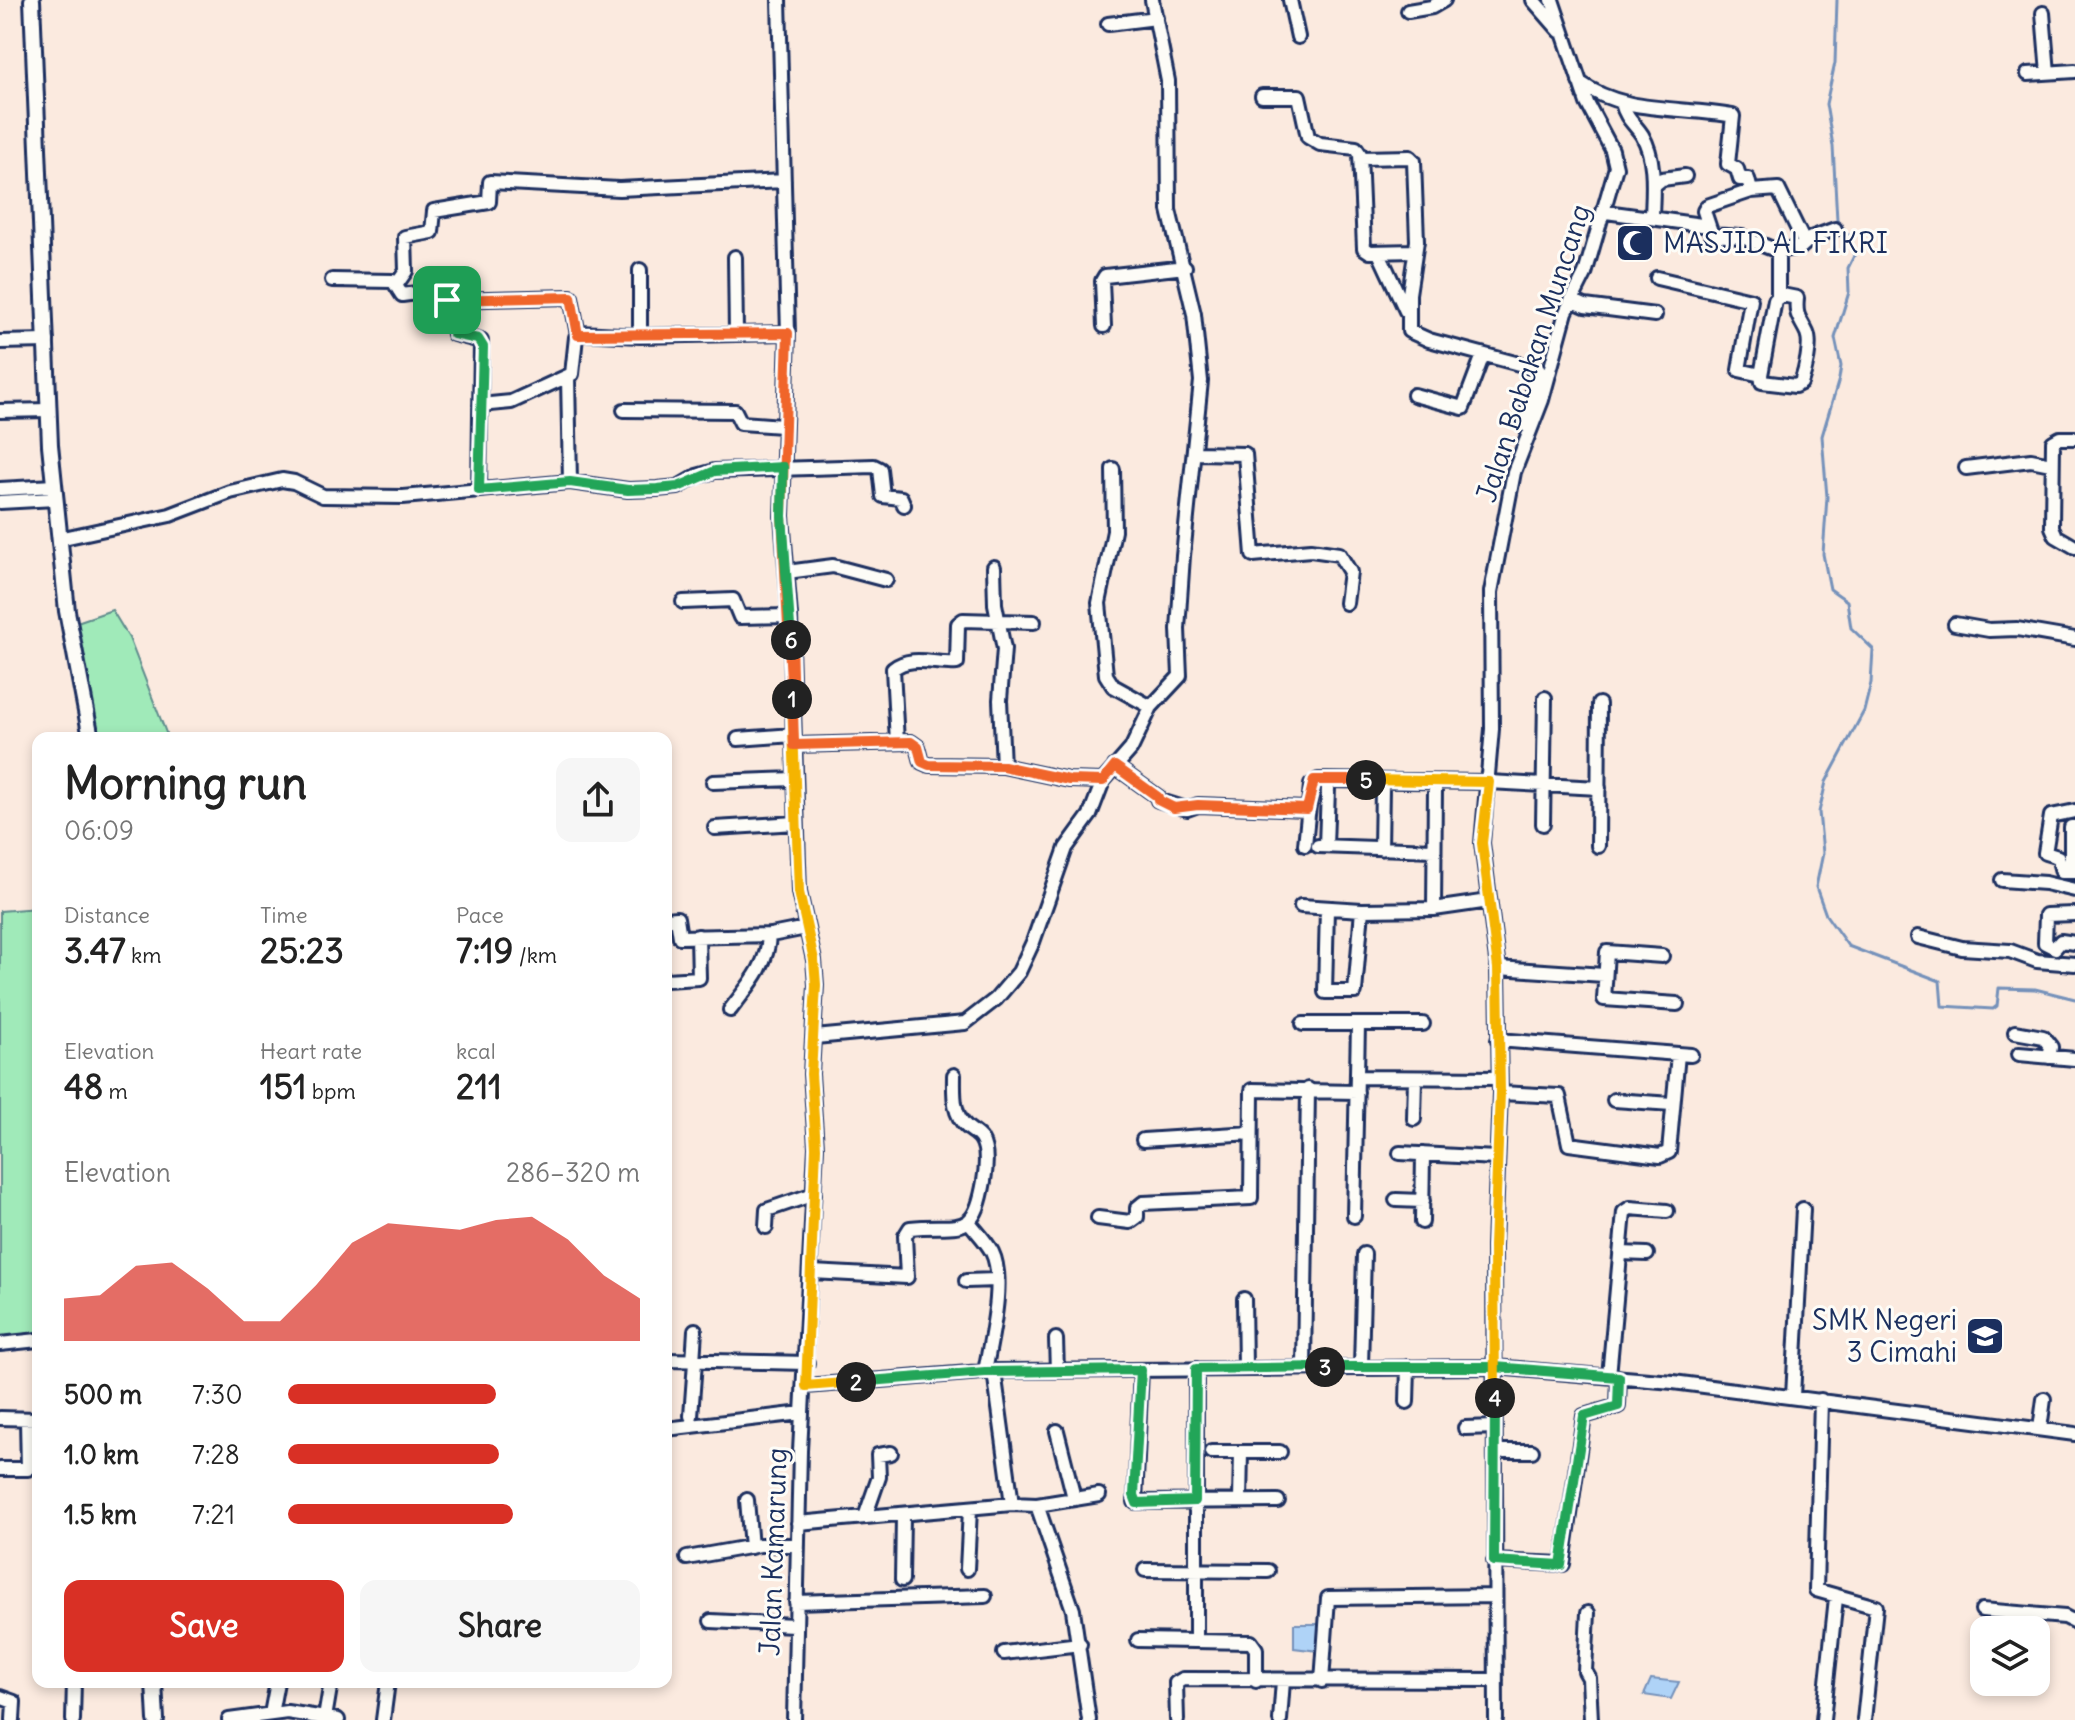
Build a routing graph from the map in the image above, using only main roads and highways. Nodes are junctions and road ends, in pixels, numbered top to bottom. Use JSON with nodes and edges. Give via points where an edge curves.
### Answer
{"nodes":[{"id":1,"x":32,"y":0,"type":"edge"},
{"id":2,"x":90,"y":732,"type":"edge"},
{"id":3,"x":154,"y":1688,"type":"edge"},
{"id":4,"x":156,"y":1720,"type":"edge"}],
"edges":[{"from":1,"to":2,"type":"main road","via":[[54,492]]},
{"from":3,"to":4,"type":"main road"}]}
